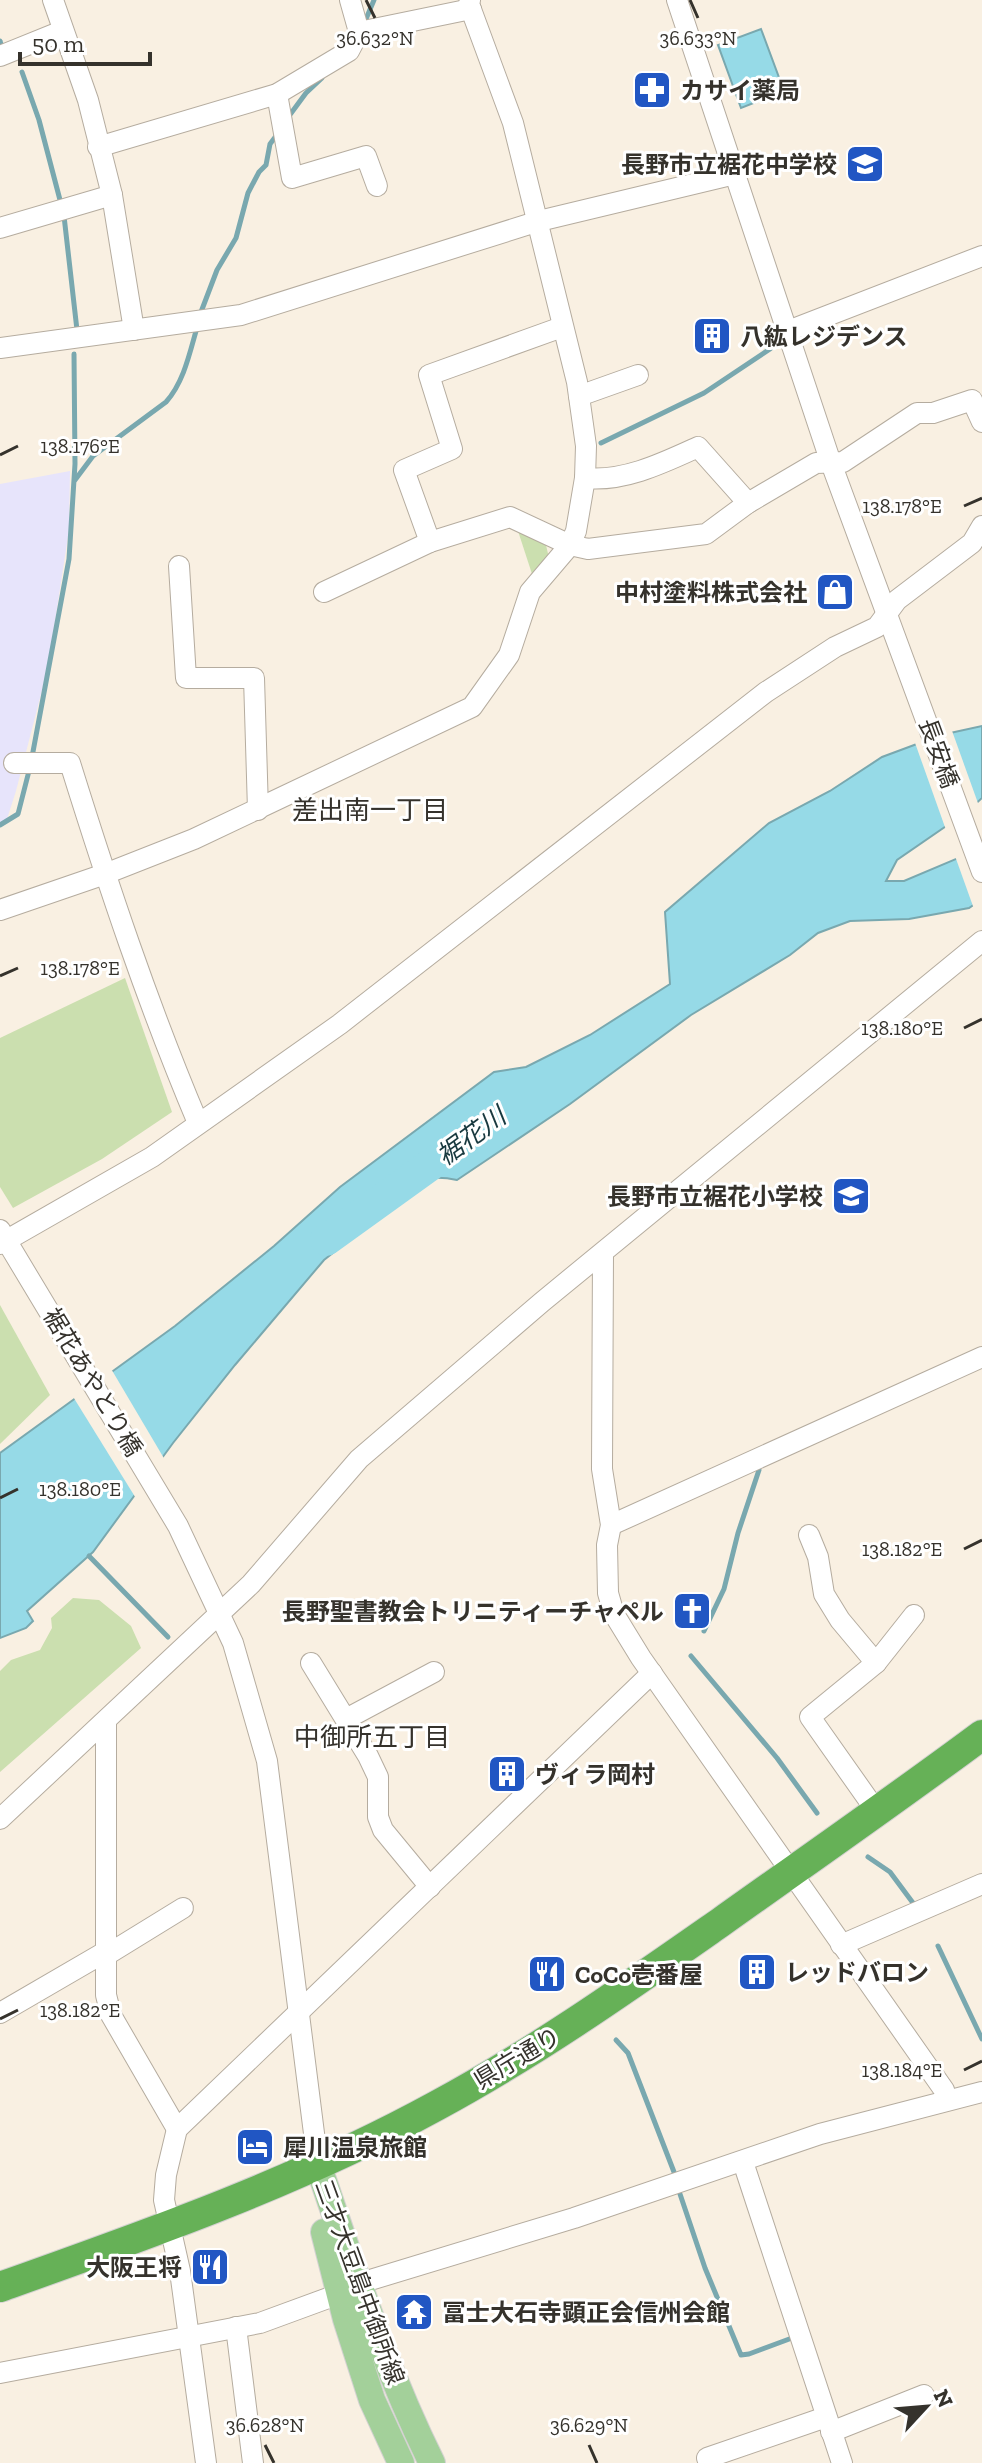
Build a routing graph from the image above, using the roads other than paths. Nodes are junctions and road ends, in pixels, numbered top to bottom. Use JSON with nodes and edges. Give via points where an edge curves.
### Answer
{"nodes":[{"id":1,"x":53,"y":0,"type":"edge"},
{"id":2,"x":350,"y":0,"type":"edge"},
{"id":3,"x":677,"y":0,"type":"edge"},
{"id":4,"x":470,"y":4,"type":"edge"},
{"id":5,"x":62,"y":31,"type":"junction"},
{"id":6,"x":359,"y":32,"type":"junction"},
{"id":7,"x":0,"y":56,"type":"edge"},
{"id":8,"x":277,"y":94,"type":"junction"},
{"id":9,"x":98,"y":147,"type":"junction"},
{"id":10,"x":735,"y":174,"type":"junction"},
{"id":11,"x":377,"y":186,"type":"dead end"},
{"id":12,"x":112,"y":195,"type":"junction"},
{"id":13,"x":539,"y":221,"type":"junction"},
{"id":14,"x":0,"y":228,"type":"edge"},
{"id":15,"x":982,"y":256,"type":"edge"},
{"id":16,"x":562,"y":327,"type":"junction"},
{"id":17,"x":134,"y":330,"type":"junction"},
{"id":18,"x":788,"y":331,"type":"junction"},
{"id":19,"x":0,"y":348,"type":"edge"},
{"id":20,"x":638,"y":375,"type":"dead end"},
{"id":21,"x":579,"y":396,"type":"junction"},
{"id":22,"x":982,"y":422,"type":"edge"},
{"id":23,"x":831,"y":463,"type":"junction"},
{"id":24,"x":585,"y":478,"type":"junction"},
{"id":25,"x":748,"y":503,"type":"junction"},
{"id":26,"x":982,"y":526,"type":"edge"},
{"id":27,"x":430,"y":542,"type":"junction"},
{"id":28,"x":570,"y":545,"type":"junction"},
{"id":29,"x":179,"y":566,"type":"dead end"},
{"id":30,"x":324,"y":592,"type":"dead end"},
{"id":31,"x":887,"y":611,"type":"junction"},
{"id":32,"x":24,"y":764,"type":"dead end"},
{"id":33,"x":258,"y":810,"type":"junction"},
{"id":34,"x":982,"y":872,"type":"edge"},
{"id":35,"x":105,"y":874,"type":"junction"},
{"id":36,"x":0,"y":910,"type":"edge"},
{"id":37,"x":982,"y":941,"type":"edge"},
{"id":38,"x":198,"y":1123,"type":"junction"},
{"id":39,"x":5,"y":1241,"type":"edge"},
{"id":40,"x":603,"y":1254,"type":"junction"},
{"id":41,"x":982,"y":1357,"type":"edge"},
{"id":42,"x":611,"y":1525,"type":"junction"},
{"id":43,"x":809,"y":1535,"type":"dead end"},
{"id":44,"x":216,"y":1605,"type":"junction"},
{"id":45,"x":914,"y":1615,"type":"dead end"},
{"id":46,"x":311,"y":1663,"type":"dead end"},
{"id":47,"x":876,"y":1663,"type":"junction"},
{"id":48,"x":434,"y":1672,"type":"dead end"},
{"id":49,"x":652,"y":1673,"type":"junction"},
{"id":50,"x":346,"y":1719,"type":"junction"},
{"id":51,"x":106,"y":1722,"type":"junction"},
{"id":52,"x":982,"y":1735,"type":"edge"},
{"id":53,"x":877,"y":1812,"type":"junction"},
{"id":54,"x":0,"y":1819,"type":"edge"},
{"id":55,"x":790,"y":1873,"type":"junction"},
{"id":56,"x":982,"y":1884,"type":"edge"},
{"id":57,"x":430,"y":1887,"type":"junction"},
{"id":58,"x":183,"y":1908,"type":"dead end"},
{"id":59,"x":841,"y":1945,"type":"junction"},
{"id":60,"x":105,"y":1954,"type":"junction"},
{"id":61,"x":300,"y":2012,"type":"junction"},
{"id":62,"x":0,"y":2013,"type":"edge"},
{"id":63,"x":982,"y":2092,"type":"edge"},
{"id":64,"x":947,"y":2100,"type":"junction"},
{"id":65,"x":177,"y":2129,"type":"junction"},
{"id":66,"x":743,"y":2162,"type":"junction"},
{"id":67,"x":318,"y":2165,"type":"junction"},
{"id":68,"x":170,"y":2227,"type":"junction"},
{"id":69,"x":0,"y":2287,"type":"edge"},
{"id":70,"x":348,"y":2289,"type":"junction"},
{"id":71,"x":236,"y":2327,"type":"junction"},
{"id":72,"x":189,"y":2337,"type":"junction"},
{"id":73,"x":0,"y":2373,"type":"edge"},
{"id":74,"x":924,"y":2395,"type":"dead end"},
{"id":75,"x":829,"y":2424,"type":"junction"},
{"id":76,"x":206,"y":2463,"type":"edge"},
{"id":77,"x":253,"y":2463,"type":"edge"},
{"id":78,"x":401,"y":2463,"type":"edge"},
{"id":79,"x":432,"y":2463,"type":"edge"},
{"id":80,"x":709,"y":2463,"type":"edge"},
{"id":81,"x":842,"y":2463,"type":"edge"}],
"edges":[{"from":1,"to":5,"type":"street"},
{"from":2,"to":6,"type":"street"},
{"from":3,"to":10,"type":"street","name":"長安橋"},
{"from":4,"to":6,"type":"street"},
{"from":4,"to":13,"type":"street","via":[[513,123]]},
{"from":5,"to":7,"type":"street"},
{"from":5,"to":9,"type":"street","via":[[88,100]]},
{"from":6,"to":8,"type":"street","via":[[349,51]]},
{"from":8,"to":9,"type":"street"},
{"from":8,"to":11,"type":"street","via":[[292,178],[366,156]]},
{"from":9,"to":12,"type":"street"},
{"from":10,"to":13,"type":"street"},
{"from":10,"to":18,"type":"street","name":"長安橋"},
{"from":12,"to":14,"type":"street"},
{"from":12,"to":17,"type":"street"},
{"from":13,"to":16,"type":"street"},
{"from":13,"to":17,"type":"street","via":[[241,315]]},
{"from":15,"to":18,"type":"street"},
{"from":16,"to":21,"type":"street"},
{"from":16,"to":27,"type":"street","via":[[429,375],[452,449],[404,470]]},
{"from":17,"to":19,"type":"street"},
{"from":18,"to":23,"type":"street","name":"長安橋"},
{"from":20,"to":21,"type":"street"},
{"from":21,"to":24,"type":"street"},
{"from":22,"to":23,"type":"street","via":[[972,400],[917,413],[843,462]]},
{"from":23,"to":25,"type":"street","via":[[816,463]]},
{"from":23,"to":31,"type":"street","name":"長安橋"},
{"from":24,"to":25,"type":"street","via":[[602,480],[653,467],[698,447]]},
{"from":24,"to":28,"type":"street"},
{"from":25,"to":28,"type":"street","via":[[706,534],[588,549]]},
{"from":26,"to":31,"type":"street","via":[[972,543]]},
{"from":27,"to":28,"type":"street","via":[[510,517]]},
{"from":27,"to":30,"type":"street"},
{"from":28,"to":33,"type":"street","via":[[530,592],[509,655],[472,707]]},
{"from":29,"to":33,"type":"street","via":[[186,678],[254,678]]},
{"from":31,"to":34,"type":"street","name":"長安橋"},
{"from":31,"to":38,"type":"street","via":[[877,627],[766,692],[340,1024]]},
{"from":32,"to":35,"type":"street","via":[[70,763]]},
{"from":33,"to":35,"type":"street"},
{"from":35,"to":36,"type":"street"},
{"from":35,"to":38,"type":"street"},
{"from":37,"to":40,"type":"street"},
{"from":38,"to":39,"type":"street","via":[[152,1157]]},
{"from":39,"to":44,"type":"street","name":"裾花あやとり橋","via":[[171,1514]]},
{"from":40,"to":42,"type":"street","via":[[602,1469]]},
{"from":40,"to":44,"type":"street","via":[[359,1459],[251,1584]]},
{"from":41,"to":42,"type":"street"},
{"from":42,"to":49,"type":"street","via":[[607,1571],[614,1614]]},
{"from":43,"to":47,"type":"street","via":[[824,1594]]},
{"from":44,"to":51,"type":"street"},
{"from":44,"to":61,"type":"street","name":"裾花あやとり橋","via":[[233,1643],[267,1761]]},
{"from":45,"to":47,"type":"street"},
{"from":46,"to":50,"type":"street"},
{"from":47,"to":53,"type":"street","via":[[810,1717]]},
{"from":48,"to":50,"type":"street"},
{"from":49,"to":55,"type":"street"},
{"from":49,"to":57,"type":"street"},
{"from":50,"to":57,"type":"street","via":[[378,1777],[383,1830]]},
{"from":51,"to":54,"type":"street"},
{"from":51,"to":60,"type":"street"},
{"from":52,"to":53,"type":"highway","name":"県庁通り"},
{"from":53,"to":55,"type":"highway","name":"県庁通り"},
{"from":55,"to":59,"type":"street"},
{"from":55,"to":67,"type":"highway","name":"県庁通り","via":[[553,2038],[435,2107]]},
{"from":56,"to":59,"type":"street"},
{"from":57,"to":61,"type":"street"},
{"from":58,"to":60,"type":"street"},
{"from":59,"to":64,"type":"street"},
{"from":60,"to":62,"type":"street"},
{"from":60,"to":65,"type":"street","via":[[111,2015]]},
{"from":61,"to":65,"type":"street"},
{"from":61,"to":67,"type":"street","name":"裾花あやとり橋"},
{"from":63,"to":64,"type":"street"},
{"from":64,"to":66,"type":"street","via":[[820,2134]]},
{"from":65,"to":68,"type":"street","via":[[164,2200]]},
{"from":66,"to":70,"type":"street"},
{"from":66,"to":75,"type":"street"},
{"from":67,"to":68,"type":"highway","name":"県庁通り"},
{"from":67,"to":70,"type":"main road","name":"三才大豆島中御所線"},
{"from":68,"to":69,"type":"highway","name":"県庁通り"},
{"from":68,"to":72,"type":"street"},
{"from":70,"to":71,"type":"street"},
{"from":70,"to":78,"type":"main road","name":"三才大豆島中御所線","via":[[372,2400]]},
{"from":70,"to":79,"type":"main road","name":"三才大豆島中御所線"},
{"from":71,"to":72,"type":"street"},
{"from":71,"to":77,"type":"street"},
{"from":72,"to":73,"type":"street"},
{"from":72,"to":76,"type":"street"},
{"from":74,"to":75,"type":"street"},
{"from":75,"to":80,"type":"street","via":[[707,2458]]},
{"from":75,"to":81,"type":"street"}]}
